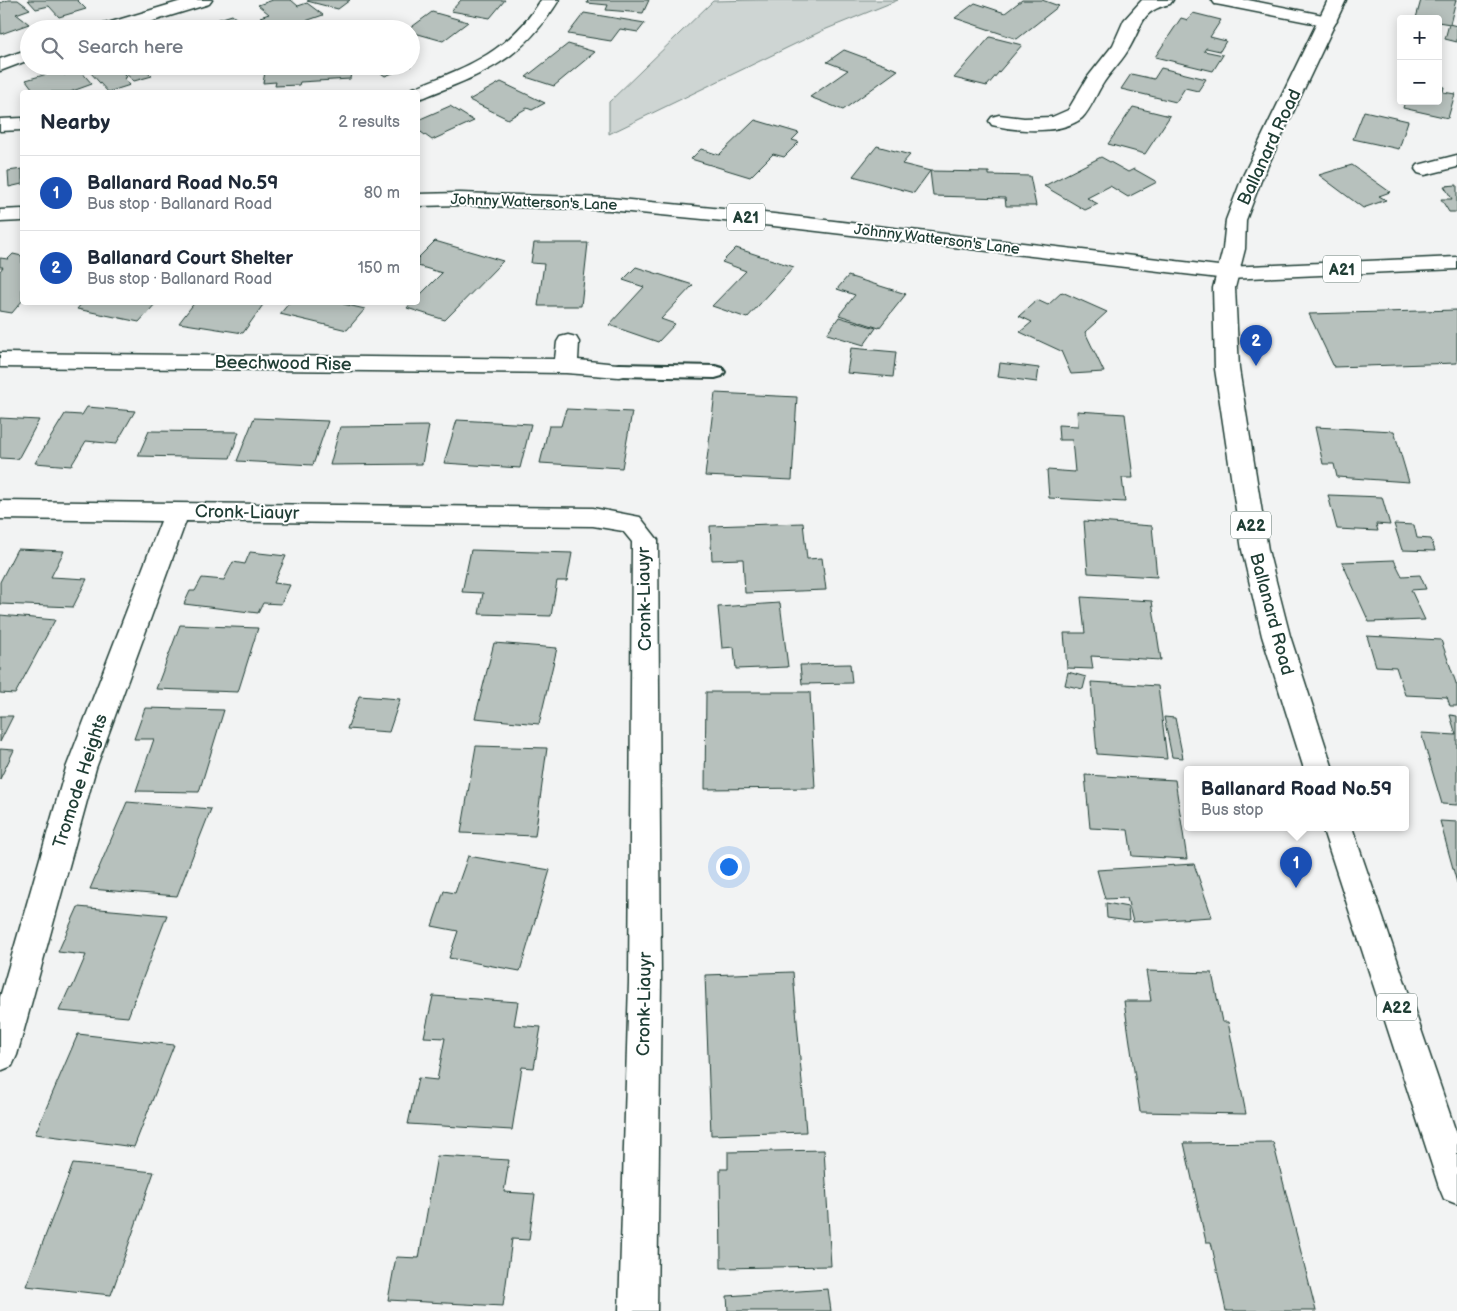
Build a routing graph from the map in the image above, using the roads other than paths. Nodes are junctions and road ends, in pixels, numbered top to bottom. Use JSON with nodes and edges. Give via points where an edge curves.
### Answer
{"nodes":[{"id":1,"x":203,"y":0,"type":"edge"},
{"id":2,"x":550,"y":0,"type":"edge"},
{"id":3,"x":1164,"y":0,"type":"edge"},
{"id":4,"x":1221,"y":0,"type":"edge"},
{"id":5,"x":1336,"y":0,"type":"edge"},
{"id":6,"x":137,"y":20,"type":"edge"},
{"id":7,"x":1328,"y":21,"type":"junction"},
{"id":8,"x":20,"y":57,"type":"edge"},
{"id":9,"x":0,"y":65,"type":"edge"},
{"id":10,"x":420,"y":91,"type":"edge"},
{"id":11,"x":999,"y":121,"type":"dead end"},
{"id":12,"x":20,"y":124,"type":"edge"},
{"id":13,"x":0,"y":125,"type":"edge"},
{"id":14,"x":1457,"y":161,"type":"edge"},
{"id":15,"x":1425,"y":169,"type":"dead end"},
{"id":16,"x":420,"y":200,"type":"edge"},
{"id":17,"x":20,"y":215,"type":"edge"},
{"id":18,"x":0,"y":216,"type":"edge"},
{"id":19,"x":1457,"y":263,"type":"edge"},
{"id":20,"x":1227,"y":273,"type":"junction"},
{"id":21,"x":568,"y":342,"type":"dead end"},
{"id":22,"x":0,"y":360,"type":"edge"},
{"id":23,"x":566,"y":366,"type":"junction"},
{"id":24,"x":619,"y":370,"type":"joint"},
{"id":25,"x":715,"y":372,"type":"dead end"},
{"id":26,"x":0,"y":510,"type":"edge"},
{"id":27,"x":177,"y":511,"type":"junction"},
{"id":28,"x":1317,"y":766,"type":"edge"},
{"id":29,"x":1338,"y":831,"type":"edge"},
{"id":30,"x":0,"y":1056,"type":"edge"},
{"id":31,"x":1457,"y":1187,"type":"edge"},
{"id":32,"x":638,"y":1311,"type":"edge"}],
"edges":[{"from":1,"to":6,"type":"main road"},
{"from":2,"to":10,"type":"main road","via":[[526,35],[509,50],[456,78]]},
{"from":3,"to":11,"type":"main road","via":[[1148,4],[1133,20],[1122,46],[1094,82],[1075,114],[1055,123]]},
{"from":4,"to":7,"type":"main road"},
{"from":5,"to":7,"type":"main road","name":"Ballanard Road","number":"A22"},
{"from":7,"to":20,"type":"main road","name":"Ballanard Road","number":"A22","via":[[1252,178],[1236,220],[1234,249]]},
{"from":8,"to":9,"type":"main road"},
{"from":12,"to":13,"type":"main road"},
{"from":14,"to":15,"type":"main road"},
{"from":16,"to":20,"type":"main road","name":"Johnny Watterson's Lane","number":"A21","via":[[609,204]]},
{"from":17,"to":18,"type":"main road"},
{"from":19,"to":20,"type":"main road","name":"Johnny Watterson's Lane","number":"A21"},
{"from":20,"to":28,"type":"main road","name":"Ballanard Road","number":"A22","via":[[1224,288],[1227,369],[1255,550],[1276,636]]},
{"from":21,"to":23,"type":"main road"},
{"from":22,"to":23,"type":"main road","name":"Beechwood Rise"},
{"from":23,"to":24,"type":"main road","name":"Beechwood Rise"},
{"from":24,"to":25,"type":"lane","name":"Beechwood Rise"},
{"from":26,"to":27,"type":"main road","name":"Cronk-Liauyr"},
{"from":27,"to":30,"type":"main road","name":"Tromode Heights","via":[[81,768]]},
{"from":27,"to":32,"type":"main road","name":"Cronk-Liauyr","via":[[593,517],[631,523],[645,540],[645,982]]},
{"from":29,"to":31,"type":"main road","number":"A22"}]}
